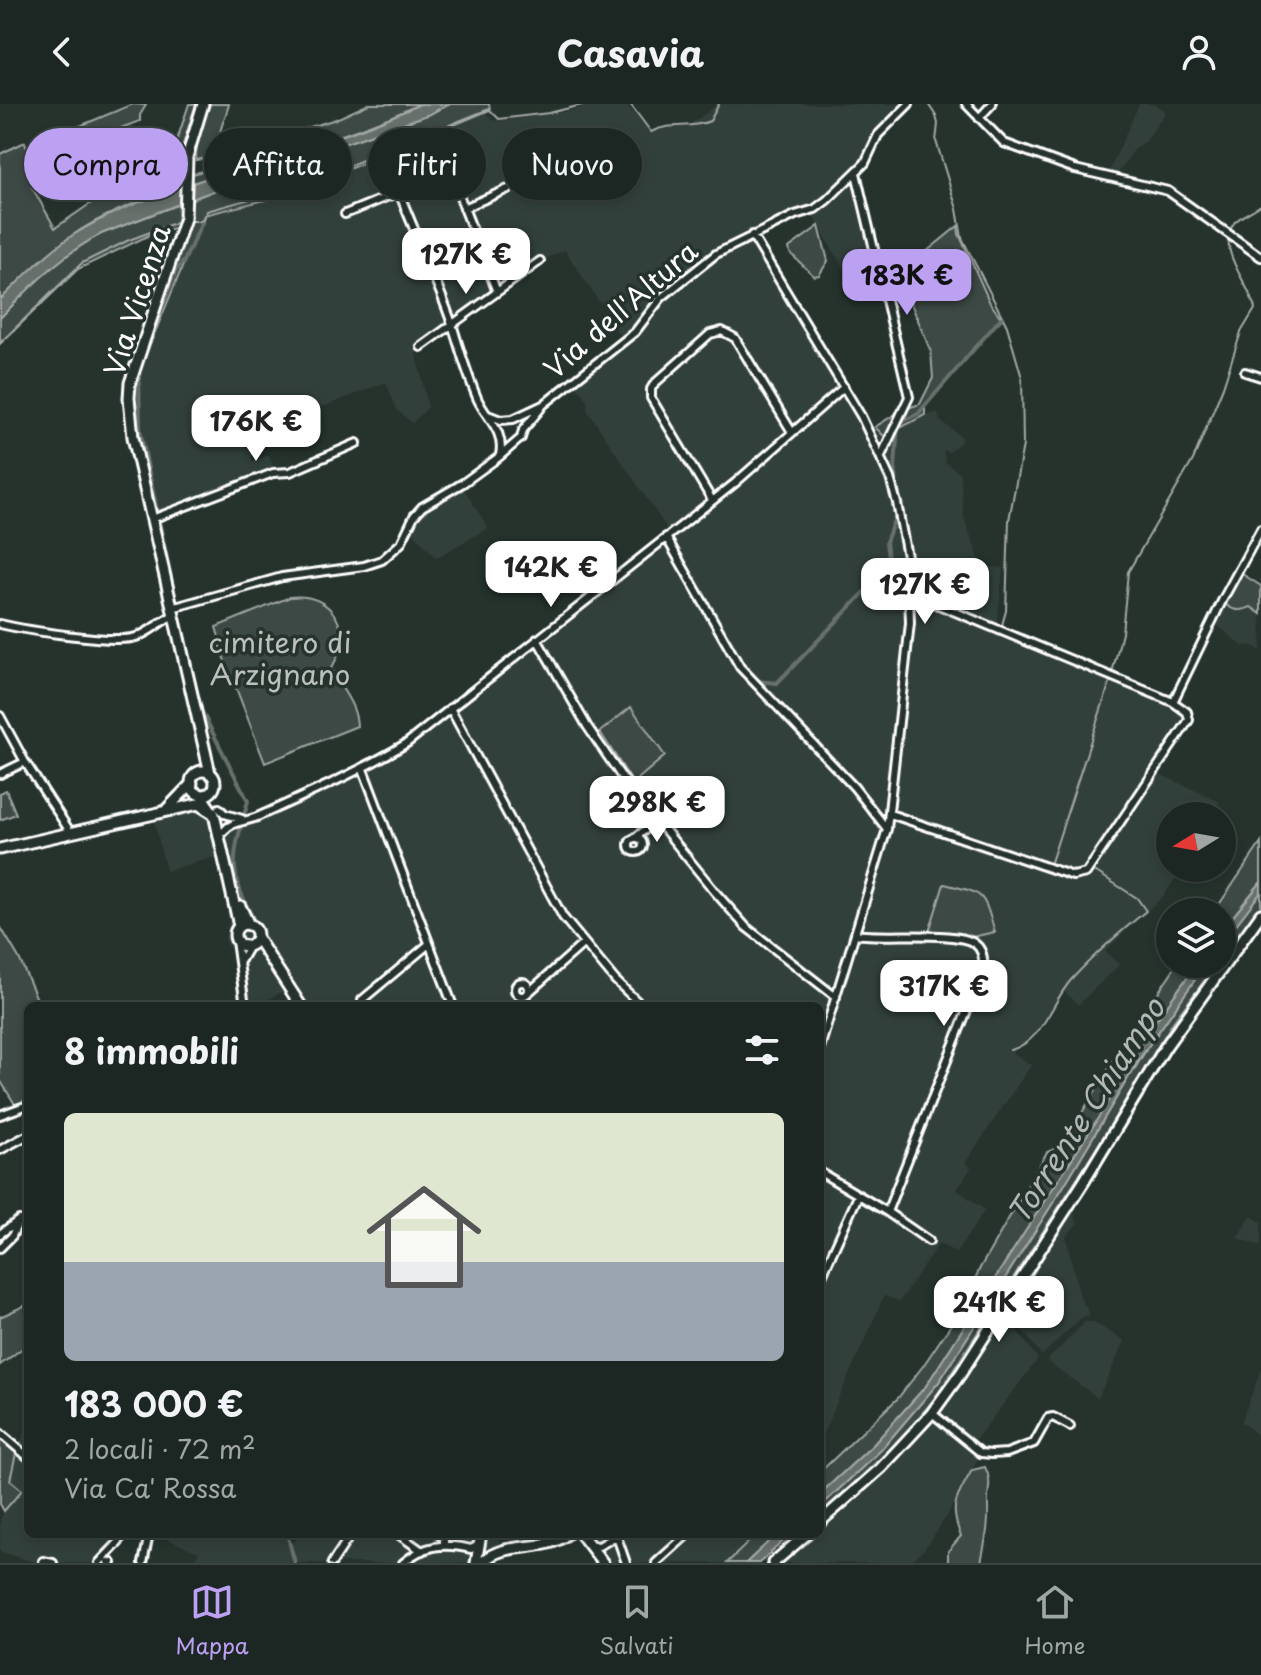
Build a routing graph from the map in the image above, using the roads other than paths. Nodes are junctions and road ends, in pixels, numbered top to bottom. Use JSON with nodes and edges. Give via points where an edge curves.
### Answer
{"nodes":[{"id":1,"x":203,"y":104,"type":"edge"},
{"id":2,"x":909,"y":104,"type":"edge"},
{"id":3,"x":966,"y":104,"type":"edge"},
{"id":4,"x":992,"y":104,"type":"edge"},
{"id":5,"x":979,"y":118,"type":"junction"},
{"id":6,"x":856,"y":173,"type":"junction"},
{"id":7,"x":502,"y":192,"type":"edge"},
{"id":8,"x":379,"y":200,"type":"edge"},
{"id":9,"x":402,"y":200,"type":"edge"},
{"id":10,"x":461,"y":200,"type":"edge"},
{"id":11,"x":464,"y":208,"type":"junction"},
{"id":12,"x":345,"y":214,"type":"dead end"},
{"id":13,"x":752,"y":235,"type":"junction"},
{"id":14,"x":1261,"y":257,"type":"edge"},
{"id":15,"x":540,"y":261,"type":"dead end"},
{"id":16,"x":497,"y":292,"type":"junction"},
{"id":17,"x":452,"y":325,"type":"junction"},
{"id":18,"x":421,"y":347,"type":"dead end"},
{"id":19,"x":1245,"y":372,"type":"dead end"},
{"id":20,"x":1261,"y":377,"type":"edge"},
{"id":21,"x":844,"y":387,"type":"junction"},
{"id":22,"x":543,"y":405,"type":"junction"},
{"id":23,"x":488,"y":415,"type":"junction"},
{"id":24,"x":509,"y":419,"type":"junction"},
{"id":25,"x":498,"y":430,"type":"junction"},
{"id":26,"x":523,"y":430,"type":"junction"},
{"id":27,"x":792,"y":432,"type":"junction"},
{"id":28,"x":500,"y":438,"type":"junction"},
{"id":29,"x":357,"y":443,"type":"dead end"},
{"id":30,"x":513,"y":443,"type":"junction"},
{"id":31,"x":881,"y":456,"type":"junction"},
{"id":32,"x":499,"y":457,"type":"junction"},
{"id":33,"x":712,"y":500,"type":"junction"},
{"id":34,"x":152,"y":519,"type":"junction"},
{"id":35,"x":1261,"y":529,"type":"edge"},
{"id":36,"x":666,"y":537,"type":"junction"},
{"id":37,"x":910,"y":596,"type":"junction"},
{"id":38,"x":173,"y":612,"type":"junction"},
{"id":39,"x":0,"y":624,"type":"edge"},
{"id":40,"x":537,"y":639,"type":"junction"},
{"id":41,"x":1173,"y":702,"type":"junction"},
{"id":42,"x":450,"y":708,"type":"junction"},
{"id":43,"x":0,"y":716,"type":"edge"},
{"id":44,"x":204,"y":749,"type":"junction"},
{"id":45,"x":25,"y":762,"type":"junction"},
{"id":46,"x":363,"y":769,"type":"junction"},
{"id":47,"x":199,"y":772,"type":"junction"},
{"id":48,"x":0,"y":773,"type":"edge"},
{"id":49,"x":210,"y":773,"type":"junction"},
{"id":50,"x":200,"y":790,"type":"junction"},
{"id":51,"x":167,"y":809,"type":"junction"},
{"id":52,"x":216,"y":811,"type":"junction"},
{"id":53,"x":890,"y":814,"type":"junction"},
{"id":54,"x":250,"y":820,"type":"junction"},
{"id":55,"x":657,"y":820,"type":"junction"},
{"id":56,"x":887,"y":829,"type":"junction"},
{"id":57,"x":224,"y":831,"type":"junction"},
{"id":58,"x":642,"y":831,"type":"junction"},
{"id":59,"x":71,"y":833,"type":"junction"},
{"id":60,"x":633,"y":839,"type":"junction"},
{"id":61,"x":643,"y":843,"type":"junction"},
{"id":62,"x":0,"y":849,"type":"edge"},
{"id":63,"x":1261,"y":914,"type":"edge"},
{"id":64,"x":244,"y":926,"type":"junction"},
{"id":65,"x":856,"y":934,"type":"junction"},
{"id":66,"x":236,"y":941,"type":"junction"},
{"id":67,"x":252,"y":943,"type":"junction"},
{"id":68,"x":429,"y":944,"type":"junction"},
{"id":69,"x":583,"y":944,"type":"junction"},
{"id":70,"x":241,"y":963,"type":"junction"},
{"id":71,"x":526,"y":983,"type":"junction"},
{"id":72,"x":540,"y":984,"type":"junction"},
{"id":73,"x":529,"y":992,"type":"junction"},
{"id":74,"x":836,"y":997,"type":"junction"},
{"id":75,"x":362,"y":1000,"type":"dead end"},
{"id":76,"x":245,"y":1002,"type":"edge"},
{"id":77,"x":298,"y":1002,"type":"edge"},
{"id":78,"x":451,"y":1002,"type":"edge"},
{"id":79,"x":638,"y":1002,"type":"edge"},
{"id":80,"x":824,"y":1035,"type":"edge"},
{"id":81,"x":24,"y":1106,"type":"edge"},
{"id":82,"x":0,"y":1115,"type":"edge"},
{"id":83,"x":24,"y":1137,"type":"edge"},
{"id":84,"x":0,"y":1150,"type":"edge"},
{"id":85,"x":824,"y":1175,"type":"edge"},
{"id":86,"x":858,"y":1196,"type":"junction"},
{"id":87,"x":887,"y":1212,"type":"junction"},
{"id":88,"x":0,"y":1234,"type":"edge"},
{"id":89,"x":929,"y":1241,"type":"dead end"},
{"id":90,"x":0,"y":1248,"type":"edge"},
{"id":91,"x":824,"y":1271,"type":"edge"},
{"id":92,"x":932,"y":1413,"type":"junction"},
{"id":93,"x":1070,"y":1426,"type":"dead end"},
{"id":94,"x":0,"y":1433,"type":"edge"},
{"id":95,"x":24,"y":1454,"type":"edge"},
{"id":96,"x":824,"y":1518,"type":"edge"},
{"id":97,"x":120,"y":1538,"type":"edge"},
{"id":98,"x":148,"y":1538,"type":"edge"},
{"id":99,"x":348,"y":1538,"type":"edge"},
{"id":100,"x":404,"y":1538,"type":"edge"},
{"id":101,"x":444,"y":1538,"type":"edge"},
{"id":102,"x":558,"y":1538,"type":"edge"},
{"id":103,"x":566,"y":1538,"type":"edge"},
{"id":104,"x":583,"y":1538,"type":"edge"},
{"id":105,"x":611,"y":1538,"type":"edge"},
{"id":106,"x":617,"y":1538,"type":"edge"},
{"id":107,"x":684,"y":1538,"type":"edge"},
{"id":108,"x":803,"y":1538,"type":"edge"},
{"id":109,"x":485,"y":1539,"type":"edge"},
{"id":110,"x":444,"y":1544,"type":"junction"},
{"id":111,"x":602,"y":1544,"type":"junction"},
{"id":112,"x":588,"y":1546,"type":"junction"},
{"id":113,"x":507,"y":1548,"type":"junction"},
{"id":114,"x":422,"y":1551,"type":"junction"},
{"id":115,"x":43,"y":1561,"type":"dead end"},
{"id":116,"x":601,"y":1561,"type":"edge"},
{"id":117,"x":776,"y":1562,"type":"edge"},
{"id":118,"x":53,"y":1563,"type":"edge"},
{"id":119,"x":99,"y":1563,"type":"edge"},
{"id":120,"x":143,"y":1563,"type":"edge"},
{"id":121,"x":332,"y":1563,"type":"edge"},
{"id":122,"x":403,"y":1563,"type":"edge"},
{"id":123,"x":476,"y":1563,"type":"edge"},
{"id":124,"x":482,"y":1563,"type":"edge"},
{"id":125,"x":626,"y":1563,"type":"edge"},
{"id":126,"x":656,"y":1563,"type":"edge"}],
"edges":[{"from":1,"to":34,"type":"main road","name":"Via Vicenza","via":[[190,147],[182,229],[130,383],[130,420]]},
{"from":2,"to":6,"type":"street","name":"Via dell'Altura","via":[[878,135]]},
{"from":3,"to":5,"type":"street"},
{"from":4,"to":5,"type":"street"},
{"from":5,"to":14,"type":"street","via":[[1004,143],[1075,169],[1168,191]]},
{"from":6,"to":13,"type":"street","name":"Via dell'Altura","via":[[815,209]]},
{"from":6,"to":31,"type":"street","via":[[909,397]]},
{"from":7,"to":11,"type":"street"},
{"from":8,"to":12,"type":"street"},
{"from":9,"to":17,"type":"street"},
{"from":10,"to":11,"type":"street"},
{"from":11,"to":16,"type":"street"},
{"from":13,"to":21,"type":"street"},
{"from":13,"to":22,"type":"street","name":"Via dell'Altura","via":[[716,254],[678,284],[639,329]]},
{"from":15,"to":16,"type":"street"},
{"from":16,"to":17,"type":"street"},
{"from":17,"to":18,"type":"street"},
{"from":17,"to":23,"type":"street","via":[[474,391]]},
{"from":19,"to":20,"type":"street"},
{"from":21,"to":27,"type":"street"},
{"from":21,"to":31,"type":"street"},
{"from":22,"to":24,"type":"street","name":"Via dell'Altura"},
{"from":22,"to":26,"type":"street","name":"Via dell'Altura"},
{"from":23,"to":24,"type":"street"},
{"from":23,"to":25,"type":"street"},
{"from":24,"to":25,"type":"street","name":"Via dell'Altura"},
{"from":24,"to":26,"type":"street"},
{"from":25,"to":28,"type":"street"},
{"from":26,"to":30,"type":"street","name":"Via dell'Altura"},
{"from":27,"to":33,"type":"street"},
{"from":27,"to":33,"type":"street","via":[[735,338],[722,331],[710,334],[654,384],[651,398]]},
{"from":28,"to":30,"type":"street"},
{"from":28,"to":32,"type":"street"},
{"from":29,"to":34,"type":"street"},
{"from":30,"to":32,"type":"street","name":"Via dell'Altura"},
{"from":31,"to":37,"type":"street","via":[[902,526]]},
{"from":32,"to":38,"type":"street","name":"Via dell'Altura","via":[[422,507],[397,549],[377,562],[282,577]]},
{"from":33,"to":36,"type":"street"},
{"from":34,"to":38,"type":"main road","name":"Via Vicenza"},
{"from":35,"to":41,"type":"street"},
{"from":36,"to":40,"type":"street"},
{"from":36,"to":56,"type":"street","via":[[740,667]]},
{"from":37,"to":41,"type":"street"},
{"from":37,"to":53,"type":"street"},
{"from":38,"to":39,"type":"street","name":"Via dell'Altura","via":[[153,630],[127,639]]},
{"from":38,"to":44,"type":"main road","name":"Via Vicenza"},
{"from":40,"to":42,"type":"street"},
{"from":40,"to":55,"type":"street","via":[[587,726]]},
{"from":41,"to":53,"type":"street","via":[[1182,706],[1189,720],[1086,873],[1073,876]]},
{"from":42,"to":46,"type":"street"},
{"from":42,"to":69,"type":"street","via":[[563,917]]},
{"from":43,"to":45,"type":"street"},
{"from":44,"to":47,"type":"main road","name":"Via Vicenza"},
{"from":44,"to":49,"type":"main road","name":"Via Vicenza"},
{"from":45,"to":48,"type":"street"},
{"from":45,"to":59,"type":"street"},
{"from":46,"to":54,"type":"street"},
{"from":46,"to":68,"type":"street"},
{"from":47,"to":49,"type":"main road"},
{"from":47,"to":50,"type":"main road","name":"Via Vicenza","via":[[193,776]]},
{"from":49,"to":50,"type":"main road","name":"Via Vicenza","via":[[215,782]]},
{"from":50,"to":51,"type":"main road"},
{"from":50,"to":52,"type":"main road","name":"Via Vicenza"},
{"from":51,"to":52,"type":"main road","via":[[198,804]]},
{"from":51,"to":59,"type":"main road"},
{"from":52,"to":54,"type":"street"},
{"from":52,"to":57,"type":"main road","name":"Via Vicenza"},
{"from":52,"to":64,"type":"main road","name":"Via Vicenza"},
{"from":53,"to":56,"type":"street"},
{"from":54,"to":57,"type":"street"},
{"from":55,"to":58,"type":"street"},
{"from":55,"to":74,"type":"street","via":[[746,927]]},
{"from":56,"to":65,"type":"street"},
{"from":57,"to":64,"type":"main road","name":"Via Vicenza"},
{"from":58,"to":60,"type":"street"},
{"from":58,"to":61,"type":"street"},
{"from":59,"to":62,"type":"main road"},
{"from":60,"to":61,"type":"street"},
{"from":60,"to":61,"type":"street","via":[[633,852],[642,850]]},
{"from":63,"to":92,"type":"main road","via":[[1166,1046]]},
{"from":64,"to":66,"type":"main road","name":"Via Vicenza","via":[[234,935]]},
{"from":64,"to":67,"type":"main road","name":"Via Vicenza","via":[[255,929]]},
{"from":65,"to":74,"type":"street"},
{"from":65,"to":87,"type":"street","via":[[964,939],[978,946],[984,960]]},
{"from":66,"to":67,"type":"main road","via":[[241,946]]},
{"from":66,"to":70,"type":"street","name":"Via Vicenza"},
{"from":67,"to":70,"type":"street"},
{"from":67,"to":77,"type":"main road","via":[[263,950]]},
{"from":68,"to":75,"type":"street"},
{"from":68,"to":78,"type":"street"},
{"from":69,"to":72,"type":"street"},
{"from":69,"to":79,"type":"street"},
{"from":70,"to":76,"type":"street","name":"Via Vicenza"},
{"from":71,"to":72,"type":"street"},
{"from":71,"to":73,"type":"street"},
{"from":71,"to":73,"type":"street","via":[[517,984],[515,991],[522,996]]},
{"from":72,"to":73,"type":"street"},
{"from":74,"to":80,"type":"street"},
{"from":81,"to":82,"type":"street"},
{"from":83,"to":84,"type":"street"},
{"from":85,"to":86,"type":"street"},
{"from":86,"to":87,"type":"street"},
{"from":86,"to":91,"type":"street"},
{"from":87,"to":89,"type":"street"},
{"from":88,"to":90,"type":"street","via":[[19,1220]]},
{"from":92,"to":93,"type":"street","via":[[981,1453],[1007,1453],[1034,1443],[1048,1418]]},
{"from":92,"to":96,"type":"main road"},
{"from":94,"to":95,"type":"street"},
{"from":97,"to":119,"type":"street"},
{"from":98,"to":120,"type":"street"},
{"from":99,"to":121,"type":"street"},
{"from":100,"to":114,"type":"street"},
{"from":101,"to":110,"type":"street"},
{"from":102,"to":113,"type":"main road"},
{"from":103,"to":112,"type":"main road"},
{"from":104,"to":112,"type":"main road"},
{"from":105,"to":111,"type":"street"},
{"from":106,"to":125,"type":"street"},
{"from":107,"to":126,"type":"street"},
{"from":108,"to":117,"type":"main road"},
{"from":109,"to":110,"type":"street","via":[[471,1549]]},
{"from":109,"to":113,"type":"main road"},
{"from":109,"to":123,"type":"main road"},
{"from":110,"to":114,"type":"street"},
{"from":111,"to":112,"type":"street"},
{"from":111,"to":116,"type":"street"},
{"from":112,"to":116,"type":"main road"},
{"from":113,"to":124,"type":"main road"},
{"from":114,"to":122,"type":"street"},
{"from":115,"to":118,"type":"street"}]}
